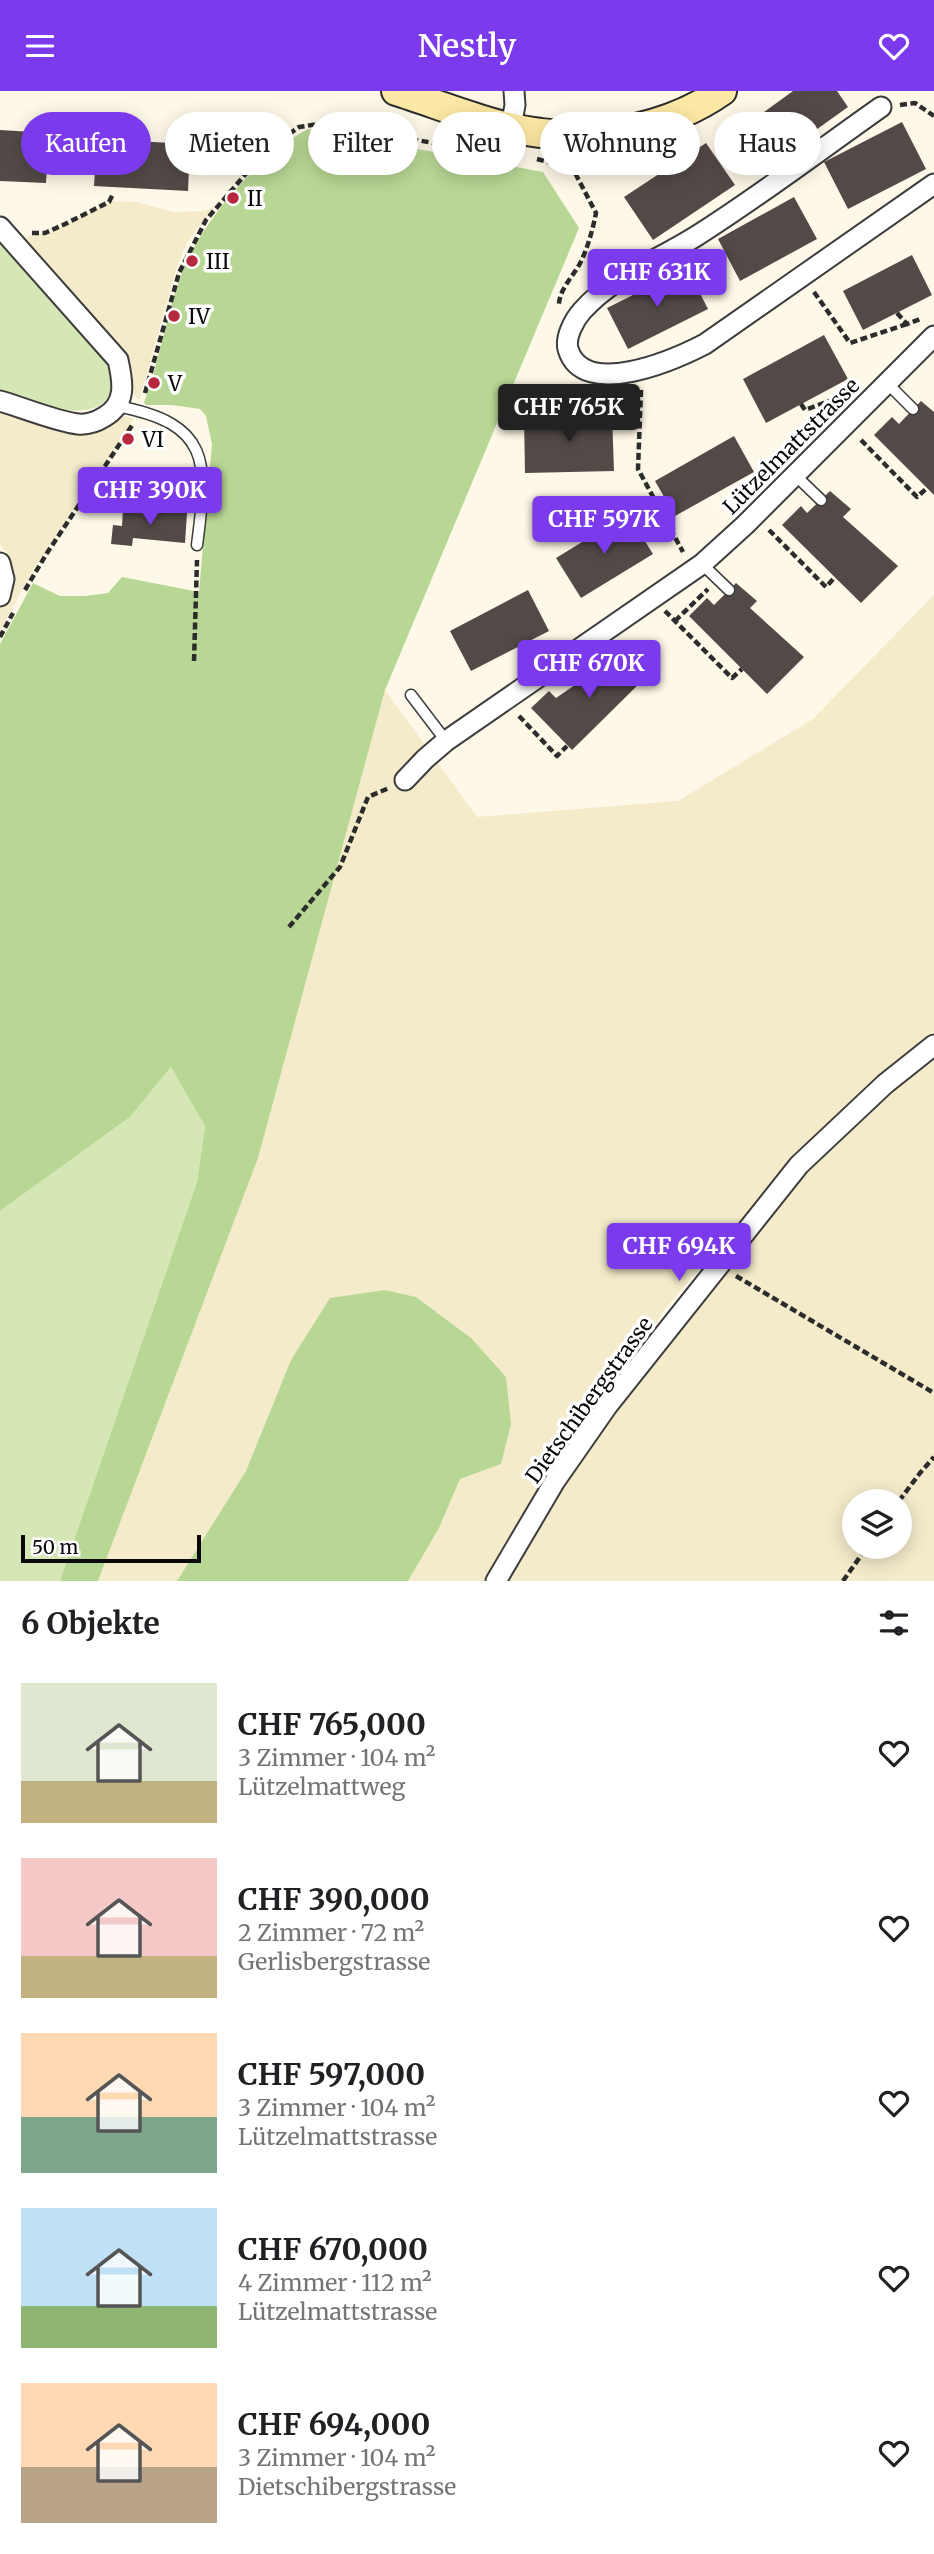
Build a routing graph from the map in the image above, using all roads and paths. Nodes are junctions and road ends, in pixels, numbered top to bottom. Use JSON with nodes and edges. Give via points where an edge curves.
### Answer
{"nodes":[{"id":1,"x":396,"y":91,"type":"edge"},
{"id":2,"x":514,"y":91,"type":"edge"},
{"id":3,"x":722,"y":91,"type":"edge"},
{"id":4,"x":881,"y":107,"type":"joint"},
{"id":5,"x":447,"y":112,"type":"edge"},
{"id":6,"x":514,"y":112,"type":"edge"},
{"id":7,"x":934,"y":116,"type":"edge"},
{"id":8,"x":526,"y":136,"type":"edge"},
{"id":9,"x":432,"y":143,"type":"edge"},
{"id":10,"x":533,"y":153,"type":"dead end"},
{"id":11,"x":934,"y":184,"type":"edge"},
{"id":12,"x":113,"y":194,"type":"dead end"},
{"id":13,"x":0,"y":227,"type":"edge"},
{"id":14,"x":18,"y":246,"type":"junction"},
{"id":15,"x":816,"y":295,"type":"dead end"},
{"id":16,"x":897,"y":313,"type":"dead end"},
{"id":17,"x":927,"y":316,"type":"dead end"},
{"id":18,"x":906,"y":324,"type":"junction"},
{"id":19,"x":570,"y":330,"type":"junction"},
{"id":20,"x":934,"y":337,"type":"edge"},
{"id":21,"x":642,"y":368,"type":"junction"},
{"id":22,"x":887,"y":383,"type":"junction"},
{"id":23,"x":854,"y":390,"type":"dead end"},
{"id":24,"x":0,"y":401,"type":"edge"},
{"id":25,"x":801,"y":404,"type":"dead end"},
{"id":26,"x":117,"y":406,"type":"junction"},
{"id":27,"x":913,"y":409,"type":"dead end"},
{"id":28,"x":139,"y":410,"type":"junction"},
{"id":29,"x":861,"y":440,"type":"dead end"},
{"id":30,"x":795,"y":475,"type":"junction"},
{"id":31,"x":927,"y":488,"type":"dead end"},
{"id":32,"x":821,"y":500,"type":"dead end"},
{"id":33,"x":769,"y":530,"type":"dead end"},
{"id":34,"x":197,"y":545,"type":"joint"},
{"id":35,"x":695,"y":561,"type":"junction"},
{"id":36,"x":0,"y":563,"type":"edge"},
{"id":37,"x":835,"y":577,"type":"dead end"},
{"id":38,"x":729,"y":590,"type":"dead end"},
{"id":39,"x":24,"y":592,"type":"dead end"},
{"id":40,"x":9,"y":599,"type":"edge"},
{"id":41,"x":653,"y":599,"type":"junction"},
{"id":42,"x":0,"y":637,"type":"edge"},
{"id":43,"x":564,"y":659,"type":"junction"},
{"id":44,"x":194,"y":661,"type":"dead end"},
{"id":45,"x":742,"y":669,"type":"dead end"},
{"id":46,"x":580,"y":681,"type":"dead end"},
{"id":47,"x":411,"y":695,"type":"dead end"},
{"id":48,"x":504,"y":700,"type":"junction"},
{"id":49,"x":446,"y":741,"type":"junction"},
{"id":50,"x":567,"y":746,"type":"dead end"},
{"id":51,"x":405,"y":781,"type":"joint"},
{"id":52,"x":289,"y":927,"type":"dead end"},
{"id":53,"x":934,"y":1045,"type":"edge"},
{"id":54,"x":718,"y":1266,"type":"junction"},
{"id":55,"x":934,"y":1394,"type":"edge"},
{"id":56,"x":934,"y":1458,"type":"edge"},
{"id":57,"x":908,"y":1489,"type":"edge"},
{"id":58,"x":859,"y":1559,"type":"edge"},
{"id":59,"x":496,"y":1581,"type":"edge"},
{"id":60,"x":843,"y":1581,"type":"edge"}],
"edges":[{"from":1,"to":5,"type":"main road"},
{"from":2,"to":6,"type":"street"},
{"from":3,"to":8,"type":"main road","via":[[678,115],[628,130]]},
{"from":4,"to":7,"type":"path","via":[[915,103]]},
{"from":4,"to":19,"type":"street","via":[[718,223],[609,285],[580,312]]},
{"from":9,"to":28,"type":"path","via":[[325,123],[299,127],[263,155],[206,220],[179,273]]},
{"from":10,"to":19,"type":"path","via":[[540,162],[574,171],[596,213],[583,258],[558,305]]},
{"from":11,"to":21,"type":"street","via":[[705,344]]},
{"from":12,"to":14,"type":"path","via":[[109,202],[45,233],[32,232]]},
{"from":13,"to":14,"type":"street"},
{"from":14,"to":26,"type":"street","via":[[118,360],[123,380]]},
{"from":15,"to":18,"type":"path","via":[[850,343]]},
{"from":16,"to":18,"type":"path"},
{"from":17,"to":18,"type":"path"},
{"from":19,"to":21,"type":"street","via":[[567,345],[577,367],[591,374]]},
{"from":20,"to":22,"type":"street","name":"Lützelmattstrasse"},
{"from":21,"to":35,"type":"path","via":[[638,469]]},
{"from":22,"to":27,"type":"lane"},
{"from":22,"to":30,"type":"street","name":"Lützelmattstrasse"},
{"from":23,"to":25,"type":"path","via":[[821,406],[805,410]]},
{"from":24,"to":26,"type":"street","via":[[79,424],[95,422]]},
{"from":26,"to":28,"type":"lane"},
{"from":28,"to":34,"type":"lane","via":[[182,430],[198,451],[204,492]]},
{"from":28,"to":39,"type":"path"},
{"from":29,"to":31,"type":"path","via":[[918,497]]},
{"from":30,"to":32,"type":"lane"},
{"from":30,"to":35,"type":"street","name":"Lützelmattstrasse"},
{"from":33,"to":37,"type":"path","via":[[826,587]]},
{"from":34,"to":44,"type":"path"},
{"from":35,"to":38,"type":"lane"},
{"from":35,"to":41,"type":"street","name":"Lützelmattstrasse"},
{"from":36,"to":40,"type":"street"},
{"from":40,"to":42,"type":"path"},
{"from":41,"to":43,"type":"street","name":"Lützelmattstrasse"},
{"from":41,"to":45,"type":"path","via":[[732,678]]},
{"from":43,"to":46,"type":"lane"},
{"from":43,"to":48,"type":"street","name":"Lützelmattstrasse"},
{"from":47,"to":49,"type":"lane"},
{"from":48,"to":49,"type":"street","name":"Lützelmattstrasse"},
{"from":48,"to":50,"type":"path","via":[[557,756]]},
{"from":49,"to":51,"type":"street","name":"Lützelmattstrasse"},
{"from":51,"to":52,"type":"path","via":[[368,797],[340,867]]},
{"from":53,"to":54,"type":"street","name":"Dietschibergstrasse","via":[[799,1165]]},
{"from":54,"to":55,"type":"path"},
{"from":54,"to":59,"type":"street","name":"Dietschibergstrasse","via":[[608,1405],[555,1481]]},
{"from":56,"to":57,"type":"path"},
{"from":58,"to":60,"type":"path"}]}
